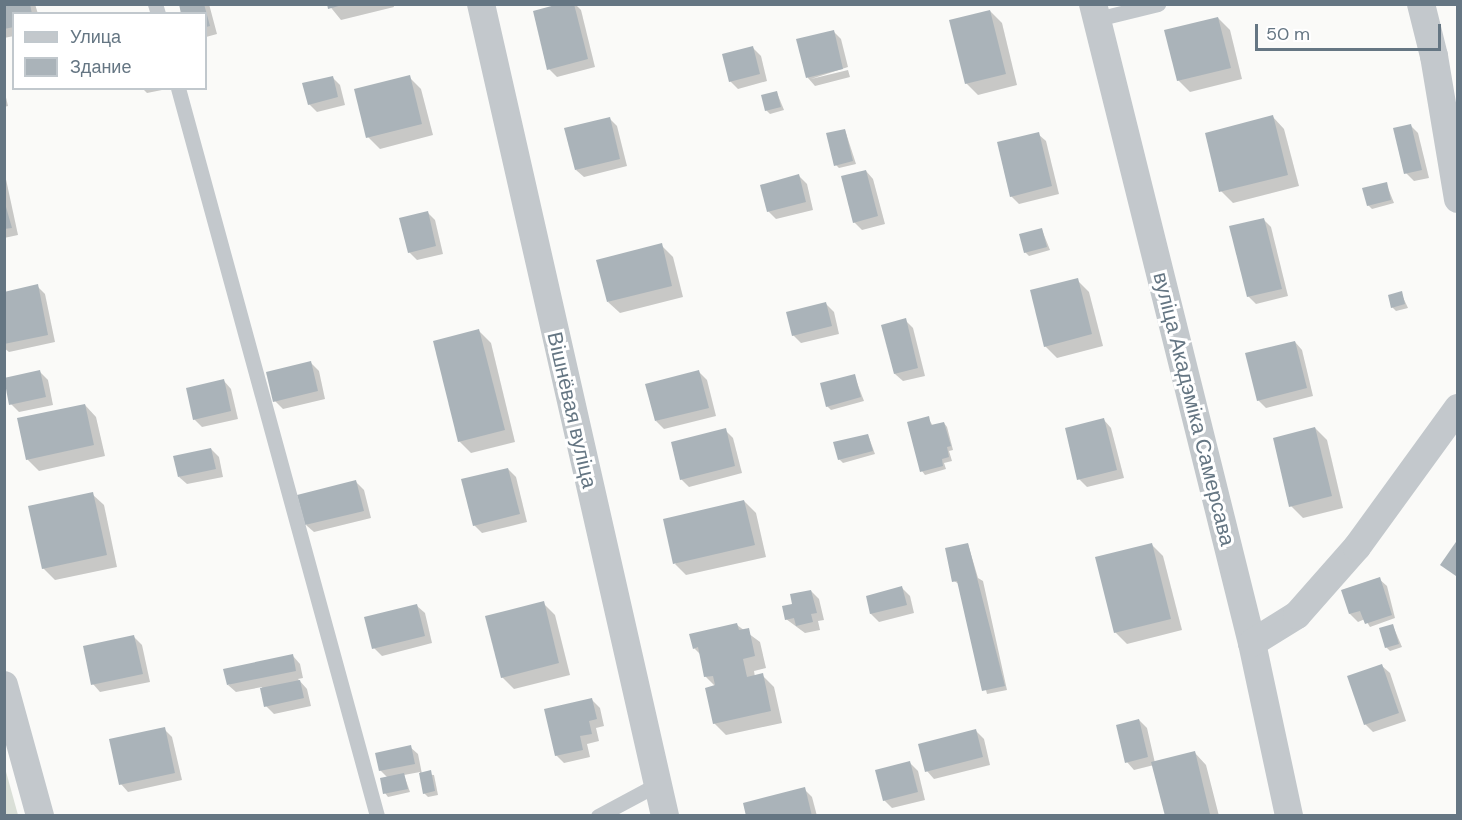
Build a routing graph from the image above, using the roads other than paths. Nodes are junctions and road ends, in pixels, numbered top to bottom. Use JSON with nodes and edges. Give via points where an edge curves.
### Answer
{"nodes":[{"id":1,"x":481,"y":4,"type":"edge"},
{"id":2,"x":1158,"y":4,"type":"edge"},
{"id":3,"x":1421,"y":4,"type":"edge"},
{"id":4,"x":1095,"y":12,"type":"edge"},
{"id":5,"x":179,"y":90,"type":"edge"},
{"id":6,"x":1458,"y":200,"type":"edge"},
{"id":7,"x":1458,"y":408,"type":"edge"},
{"id":8,"x":1252,"y":643,"type":"junction"},
{"id":9,"x":4,"y":685,"type":"edge"},
{"id":10,"x":656,"y":785,"type":"junction"},
{"id":11,"x":40,"y":816,"type":"edge"},
{"id":12,"x":376,"y":816,"type":"edge"},
{"id":13,"x":598,"y":816,"type":"edge"},
{"id":14,"x":665,"y":816,"type":"edge"},
{"id":15,"x":1289,"y":816,"type":"edge"}],
"edges":[{"from":1,"to":10,"type":"street","name":"Вішнёвая вуліца"},
{"from":2,"to":4,"type":"lane"},
{"from":3,"to":6,"type":"street","via":[[1434,56]]},
{"from":4,"to":8,"type":"street","name":"вуліца Акадэміка Самерсава"},
{"from":5,"to":12,"type":"lane"},
{"from":7,"to":8,"type":"street","via":[[1357,547],[1297,615]]},
{"from":8,"to":15,"type":"street","name":"вуліца Акадэміка Самерсава"},
{"from":9,"to":11,"type":"street"},
{"from":10,"to":13,"type":"lane"},
{"from":10,"to":14,"type":"street","name":"Вішнёвая вуліца"}]}
